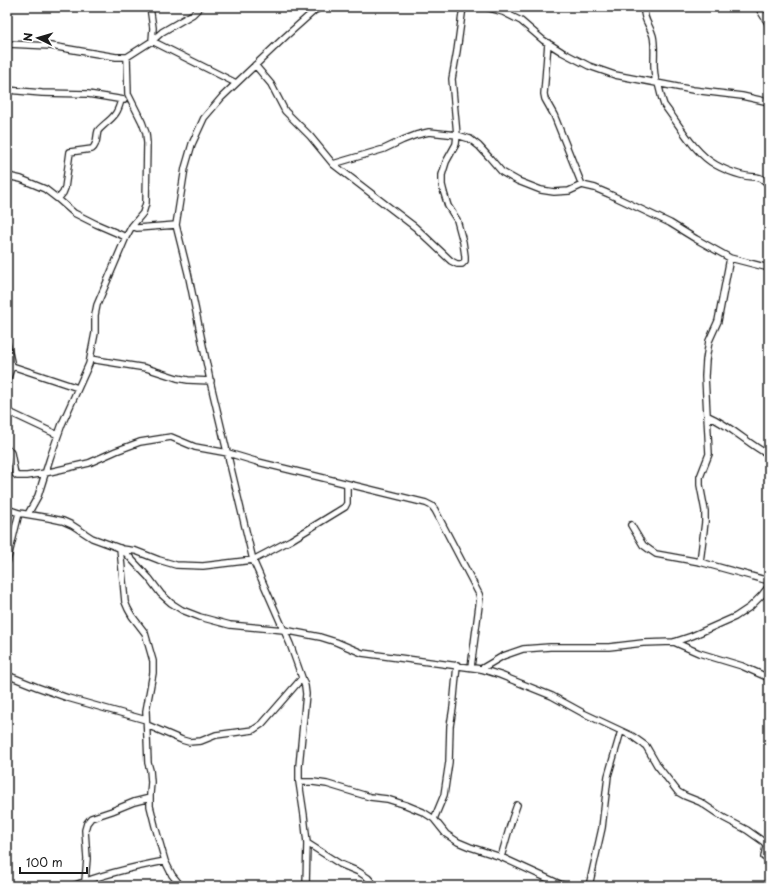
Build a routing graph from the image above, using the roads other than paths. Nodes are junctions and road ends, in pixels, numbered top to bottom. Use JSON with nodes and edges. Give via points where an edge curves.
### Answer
{"nodes":[{"id":1,"x":150,"y":7,"type":"edge"},
{"id":2,"x":200,"y":7,"type":"edge"},
{"id":3,"x":321,"y":7,"type":"edge"},
{"id":4,"x":463,"y":7,"type":"edge"},
{"id":5,"x":486,"y":7,"type":"edge"},
{"id":6,"x":507,"y":7,"type":"edge"},
{"id":7,"x":644,"y":7,"type":"edge"},
{"id":8,"x":758,"y":7,"type":"edge"},
{"id":9,"x":510,"y":15,"type":"junction"},
{"id":10,"x":769,"y":25,"type":"edge"},
{"id":11,"x":152,"y":41,"type":"junction"},
{"id":12,"x":548,"y":43,"type":"junction"},
{"id":13,"x":7,"y":44,"type":"edge"},
{"id":14,"x":127,"y":57,"type":"junction"},
{"id":15,"x":255,"y":66,"type":"junction"},
{"id":16,"x":236,"y":83,"type":"junction"},
{"id":17,"x":657,"y":83,"type":"junction"},
{"id":18,"x":7,"y":90,"type":"edge"},
{"id":19,"x":121,"y":100,"type":"junction"},
{"id":20,"x":131,"y":101,"type":"junction"},
{"id":21,"x":769,"y":102,"type":"edge"},
{"id":22,"x":457,"y":135,"type":"junction"},
{"id":23,"x":333,"y":164,"type":"junction"},
{"id":24,"x":7,"y":172,"type":"edge"},
{"id":25,"x":582,"y":184,"type":"junction"},
{"id":26,"x":769,"y":185,"type":"edge"},
{"id":27,"x":58,"y":199,"type":"junction"},
{"id":28,"x":176,"y":225,"type":"junction"},
{"id":29,"x":132,"y":226,"type":"junction"},
{"id":30,"x":126,"y":237,"type":"junction"},
{"id":31,"x":730,"y":258,"type":"junction"},
{"id":32,"x":769,"y":268,"type":"edge"},
{"id":33,"x":7,"y":344,"type":"edge"},
{"id":34,"x":90,"y":359,"type":"junction"},
{"id":35,"x":12,"y":366,"type":"junction"},
{"id":36,"x":7,"y":380,"type":"edge"},
{"id":37,"x":211,"y":381,"type":"junction"},
{"id":38,"x":78,"y":388,"type":"junction"},
{"id":39,"x":7,"y":411,"type":"edge"},
{"id":40,"x":708,"y":416,"type":"junction"},
{"id":41,"x":58,"y":435,"type":"junction"},
{"id":42,"x":7,"y":450,"type":"edge"},
{"id":43,"x":228,"y":453,"type":"junction"},
{"id":44,"x":769,"y":455,"type":"edge"},
{"id":45,"x":45,"y":473,"type":"junction"},
{"id":46,"x":347,"y":484,"type":"junction"},
{"id":47,"x":7,"y":509,"type":"edge"},
{"id":48,"x":19,"y":513,"type":"junction"},
{"id":49,"x":28,"y":514,"type":"junction"},
{"id":50,"x":631,"y":525,"type":"dead end"},
{"id":51,"x":121,"y":548,"type":"junction"},
{"id":52,"x":253,"y":560,"type":"junction"},
{"id":53,"x":7,"y":562,"type":"edge"},
{"id":54,"x":700,"y":562,"type":"junction"},
{"id":55,"x":769,"y":581,"type":"edge"},
{"id":56,"x":769,"y":586,"type":"edge"},
{"id":57,"x":284,"y":630,"type":"junction"},
{"id":58,"x":674,"y":642,"type":"junction"},
{"id":59,"x":457,"y":665,"type":"junction"},
{"id":60,"x":471,"y":667,"type":"junction"},
{"id":61,"x":481,"y":669,"type":"junction"},
{"id":62,"x":7,"y":675,"type":"edge"},
{"id":63,"x":302,"y":678,"type":"junction"},
{"id":64,"x":769,"y":678,"type":"edge"},
{"id":65,"x":147,"y":722,"type":"junction"},
{"id":66,"x":621,"y":731,"type":"junction"},
{"id":67,"x":299,"y":782,"type":"junction"},
{"id":68,"x":150,"y":798,"type":"junction"},
{"id":69,"x":517,"y":805,"type":"dead end"},
{"id":70,"x":434,"y":819,"type":"junction"},
{"id":71,"x":307,"y":843,"type":"junction"},
{"id":72,"x":500,"y":856,"type":"junction"},
{"id":73,"x":764,"y":856,"type":"dead end"},
{"id":74,"x":165,"y":861,"type":"junction"},
{"id":75,"x":85,"y":881,"type":"junction"},
{"id":76,"x":73,"y":886,"type":"edge"},
{"id":77,"x":181,"y":886,"type":"edge"},
{"id":78,"x":306,"y":886,"type":"edge"},
{"id":79,"x":374,"y":886,"type":"edge"},
{"id":80,"x":564,"y":886,"type":"edge"},
{"id":81,"x":589,"y":886,"type":"edge"}],
"edges":[{"from":1,"to":11,"type":"street"},
{"from":2,"to":11,"type":"street"},
{"from":3,"to":15,"type":"street"},
{"from":4,"to":22,"type":"street","via":[[452,79]]},
{"from":5,"to":9,"type":"street"},
{"from":6,"to":9,"type":"street"},
{"from":7,"to":17,"type":"street","via":[[646,22],[653,38]]},
{"from":8,"to":10,"type":"street"},
{"from":9,"to":12,"type":"street","via":[[521,20]]},
{"from":11,"to":14,"type":"street"},
{"from":11,"to":16,"type":"street"},
{"from":12,"to":17,"type":"street","via":[[589,66],[615,75]]},
{"from":12,"to":25,"type":"street","via":[[545,99],[554,114]]},
{"from":13,"to":14,"type":"street","via":[[51,46]]},
{"from":14,"to":20,"type":"street","via":[[128,94]]},
{"from":15,"to":16,"type":"street"},
{"from":15,"to":23,"type":"street","via":[[271,84],[285,111]]},
{"from":16,"to":28,"type":"street","via":[[204,118],[192,144],[185,168]]},
{"from":17,"to":21,"type":"street"},
{"from":17,"to":26,"type":"street","via":[[664,105],[697,150],[715,164],[742,175],[759,177]]},
{"from":18,"to":19,"type":"street","via":[[88,94]]},
{"from":19,"to":20,"type":"street"},
{"from":19,"to":27,"type":"street","via":[[114,117],[98,130],[94,148],[70,152],[65,188]]},
{"from":20,"to":29,"type":"street","via":[[146,133],[147,143],[146,203],[143,213]]},
{"from":22,"to":23,"type":"street","via":[[429,132],[416,135],[384,149]]},
{"from":22,"to":23,"type":"street","via":[[456,144],[442,175],[442,185],[463,242],[465,261],[462,264],[451,261],[416,227]]},
{"from":22,"to":25,"type":"street","via":[[470,139],[479,146],[502,172],[541,190],[569,190]]},
{"from":24,"to":27,"type":"street","via":[[12,177],[45,189]]},
{"from":25,"to":31,"type":"street","via":[[609,194],[670,224]]},
{"from":27,"to":30,"type":"street","via":[[74,213]]},
{"from":28,"to":29,"type":"street","via":[[137,228]]},
{"from":28,"to":37,"type":"street"},
{"from":29,"to":30,"type":"street"},
{"from":30,"to":34,"type":"street","via":[[97,305]]},
{"from":31,"to":32,"type":"street"},
{"from":31,"to":40,"type":"street","via":[[718,321],[709,341],[706,360]]},
{"from":33,"to":35,"type":"street"},
{"from":34,"to":37,"type":"street","via":[[146,368],[177,378]]},
{"from":34,"to":38,"type":"street"},
{"from":35,"to":36,"type":"street"},
{"from":35,"to":38,"type":"street"},
{"from":37,"to":43,"type":"street"},
{"from":38,"to":41,"type":"street"},
{"from":39,"to":41,"type":"street"},
{"from":40,"to":44,"type":"street"},
{"from":40,"to":54,"type":"street","via":[[709,454],[700,477],[705,522]]},
{"from":41,"to":45,"type":"street"},
{"from":42,"to":45,"type":"street","via":[[11,453],[17,476]]},
{"from":43,"to":45,"type":"street","via":[[195,447],[168,437],[140,442],[88,463]]},
{"from":43,"to":46,"type":"street"},
{"from":43,"to":52,"type":"street"},
{"from":45,"to":49,"type":"street","via":[[38,496]]},
{"from":46,"to":52,"type":"street","via":[[345,507]]},
{"from":46,"to":60,"type":"street","via":[[426,503],[435,510],[480,598]]},
{"from":47,"to":48,"type":"street"},
{"from":48,"to":49,"type":"street"},
{"from":48,"to":53,"type":"street"},
{"from":49,"to":51,"type":"street","via":[[63,521],[92,538]]},
{"from":50,"to":54,"type":"street","via":[[644,545],[656,554]]},
{"from":51,"to":52,"type":"street","via":[[176,565],[203,566]]},
{"from":51,"to":57,"type":"street","via":[[161,594],[182,610],[230,625]]},
{"from":51,"to":65,"type":"street","via":[[125,602],[145,633],[154,662],[146,711]]},
{"from":52,"to":57,"type":"street"},
{"from":54,"to":55,"type":"street"},
{"from":56,"to":58,"type":"street","via":[[750,608]]},
{"from":57,"to":59,"type":"street","via":[[320,637],[362,653]]},
{"from":57,"to":63,"type":"street"},
{"from":58,"to":61,"type":"street","via":[[523,649],[503,656]]},
{"from":58,"to":64,"type":"street"},
{"from":59,"to":60,"type":"street"},
{"from":59,"to":70,"type":"street","via":[[449,762],[444,795]]},
{"from":60,"to":61,"type":"street"},
{"from":61,"to":66,"type":"street","via":[[500,674],[552,696]]},
{"from":62,"to":65,"type":"street","via":[[68,698]]},
{"from":63,"to":65,"type":"street","via":[[262,724],[253,730],[189,742]]},
{"from":63,"to":67,"type":"street","via":[[306,694]]},
{"from":65,"to":68,"type":"street"},
{"from":66,"to":73,"type":"street","via":[[646,746],[678,792],[700,802],[764,842]]},
{"from":66,"to":81,"type":"street","via":[[608,776],[602,828]]},
{"from":67,"to":70,"type":"street","via":[[327,784],[370,797],[387,799],[423,812]]},
{"from":67,"to":71,"type":"street"},
{"from":68,"to":74,"type":"street"},
{"from":68,"to":75,"type":"street","via":[[91,818],[87,823]]},
{"from":69,"to":72,"type":"street"},
{"from":70,"to":72,"type":"street","via":[[446,834],[458,842]]},
{"from":71,"to":78,"type":"street"},
{"from":71,"to":79,"type":"street","via":[[340,864],[359,872]]},
{"from":72,"to":80,"type":"street"},
{"from":74,"to":75,"type":"street"},
{"from":74,"to":77,"type":"street"},
{"from":75,"to":76,"type":"street"}]}
